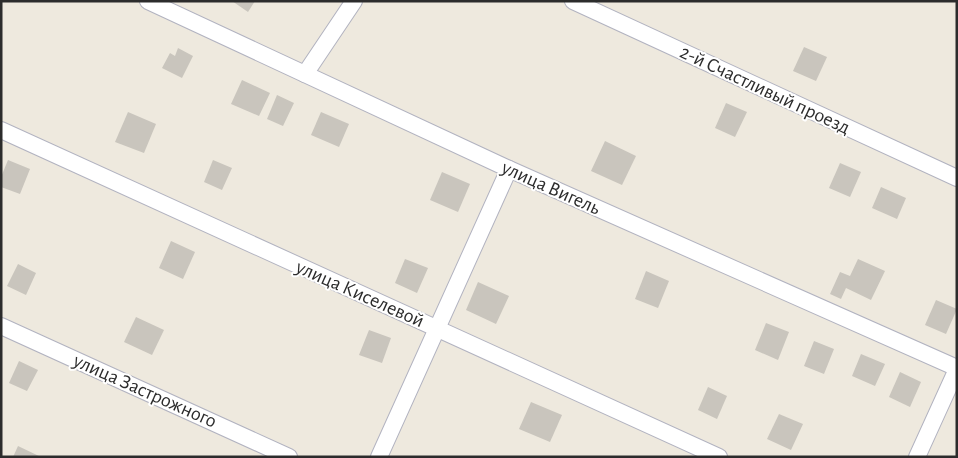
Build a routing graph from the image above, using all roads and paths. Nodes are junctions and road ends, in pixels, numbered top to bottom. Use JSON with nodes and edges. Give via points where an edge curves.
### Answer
{"nodes":[{"id":1,"x":354,"y":1,"type":"edge"},
{"id":2,"x":574,"y":1,"type":"edge"},
{"id":3,"x":152,"y":2,"type":"edge"},
{"id":4,"x":305,"y":74,"type":"junction"},
{"id":5,"x":1,"y":130,"type":"edge"},
{"id":6,"x":509,"y":169,"type":"junction"},
{"id":7,"x":957,"y":178,"type":"edge"},
{"id":8,"x":1,"y":326,"type":"edge"},
{"id":9,"x":437,"y":328,"type":"junction"},
{"id":10,"x":957,"y":369,"type":"edge"},
{"id":11,"x":289,"y":457,"type":"edge"},
{"id":12,"x":379,"y":457,"type":"edge"},
{"id":13,"x":719,"y":457,"type":"edge"},
{"id":14,"x":917,"y":457,"type":"edge"}],
"edges":[{"from":1,"to":4,"type":"street"},
{"from":2,"to":7,"type":"street","name":"2-й Счастливый проезд"},
{"from":3,"to":4,"type":"street","name":"улица Вигель"},
{"from":4,"to":6,"type":"street","name":"улица Вигель"},
{"from":5,"to":9,"type":"street","name":"улица Киселевой"},
{"from":6,"to":9,"type":"street"},
{"from":6,"to":10,"type":"street","name":"улица Вигель"},
{"from":8,"to":11,"type":"street","name":"улица Застрожного"},
{"from":9,"to":12,"type":"street"},
{"from":9,"to":13,"type":"street","name":"улица Киселевой"},
{"from":10,"to":14,"type":"street"}]}
